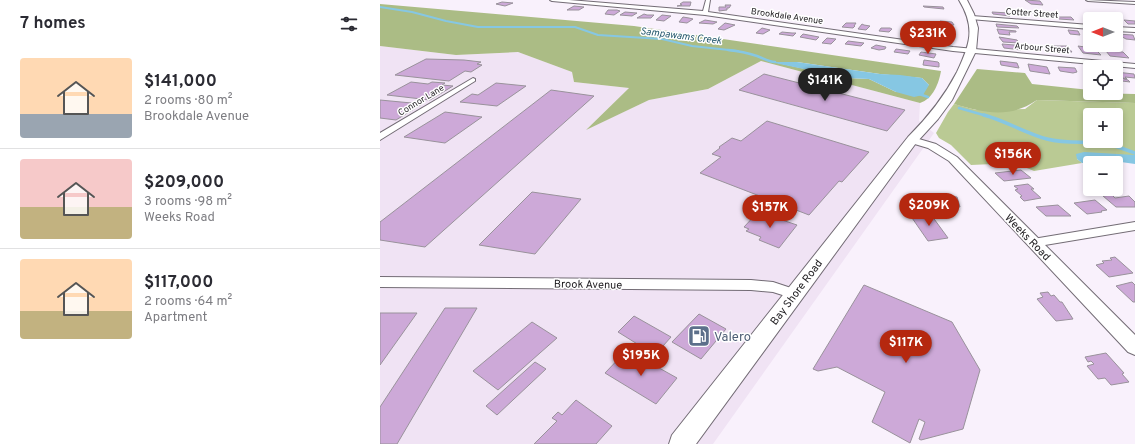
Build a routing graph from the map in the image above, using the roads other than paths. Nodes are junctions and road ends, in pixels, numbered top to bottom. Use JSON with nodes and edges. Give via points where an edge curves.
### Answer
{"nodes":[{"id":1,"x":552,"y":0,"type":"edge"},
{"id":2,"x":708,"y":0,"type":"edge"},
{"id":3,"x":963,"y":0,"type":"edge"},
{"id":4,"x":1088,"y":0,"type":"edge"},
{"id":5,"x":581,"y":1,"type":"edge"},
{"id":6,"x":1135,"y":3,"type":"edge"},
{"id":7,"x":705,"y":13,"type":"junction"},
{"id":8,"x":972,"y":18,"type":"junction"},
{"id":9,"x":1083,"y":26,"type":"edge"},
{"id":10,"x":1123,"y":29,"type":"edge"},
{"id":11,"x":1135,"y":30,"type":"edge"},
{"id":12,"x":971,"y":51,"type":"junction"},
{"id":13,"x":1135,"y":66,"type":"edge"},
{"id":14,"x":473,"y":80,"type":"dead end"},
{"id":15,"x":380,"y":137,"type":"edge"},
{"id":16,"x":912,"y":140,"type":"junction"},
{"id":17,"x":1135,"y":226,"type":"edge"},
{"id":18,"x":1033,"y":243,"type":"junction"},
{"id":19,"x":380,"y":282,"type":"edge"},
{"id":20,"x":795,"y":294,"type":"junction"},
{"id":21,"x":1135,"y":347,"type":"edge"},
{"id":22,"x":681,"y":444,"type":"edge"}],
"edges":[{"from":1,"to":5,"type":"street","name":"Brookdale Avenue"},
{"from":2,"to":7,"type":"street"},
{"from":3,"to":8,"type":"main road","name":"Bay Shore Road"},
{"from":4,"to":6,"type":"street"},
{"from":5,"to":7,"type":"street","name":"Brookdale Avenue"},
{"from":7,"to":12,"type":"street","name":"Brookdale Avenue"},
{"from":8,"to":9,"type":"street","name":"Cotter Street"},
{"from":8,"to":12,"type":"main road","name":"Bay Shore Road","via":[[974,33]]},
{"from":10,"to":11,"type":"street"},
{"from":12,"to":13,"type":"street","name":"Arbour Street"},
{"from":12,"to":16,"type":"main road","name":"Bay Shore Road","via":[[958,84],[932,121]]},
{"from":14,"to":15,"type":"street","name":"Connor Lane"},
{"from":16,"to":18,"type":"street","name":"Weeks Road","via":[[953,159]]},
{"from":16,"to":20,"type":"main road","name":"Bay Shore Road"},
{"from":17,"to":18,"type":"street"},
{"from":18,"to":21,"type":"street","name":"Weeks Road"},
{"from":19,"to":20,"type":"street","name":"Brook Avenue","via":[[751,285],[773,287]]},
{"from":20,"to":22,"type":"main road","name":"Bay Shore Road"}]}
